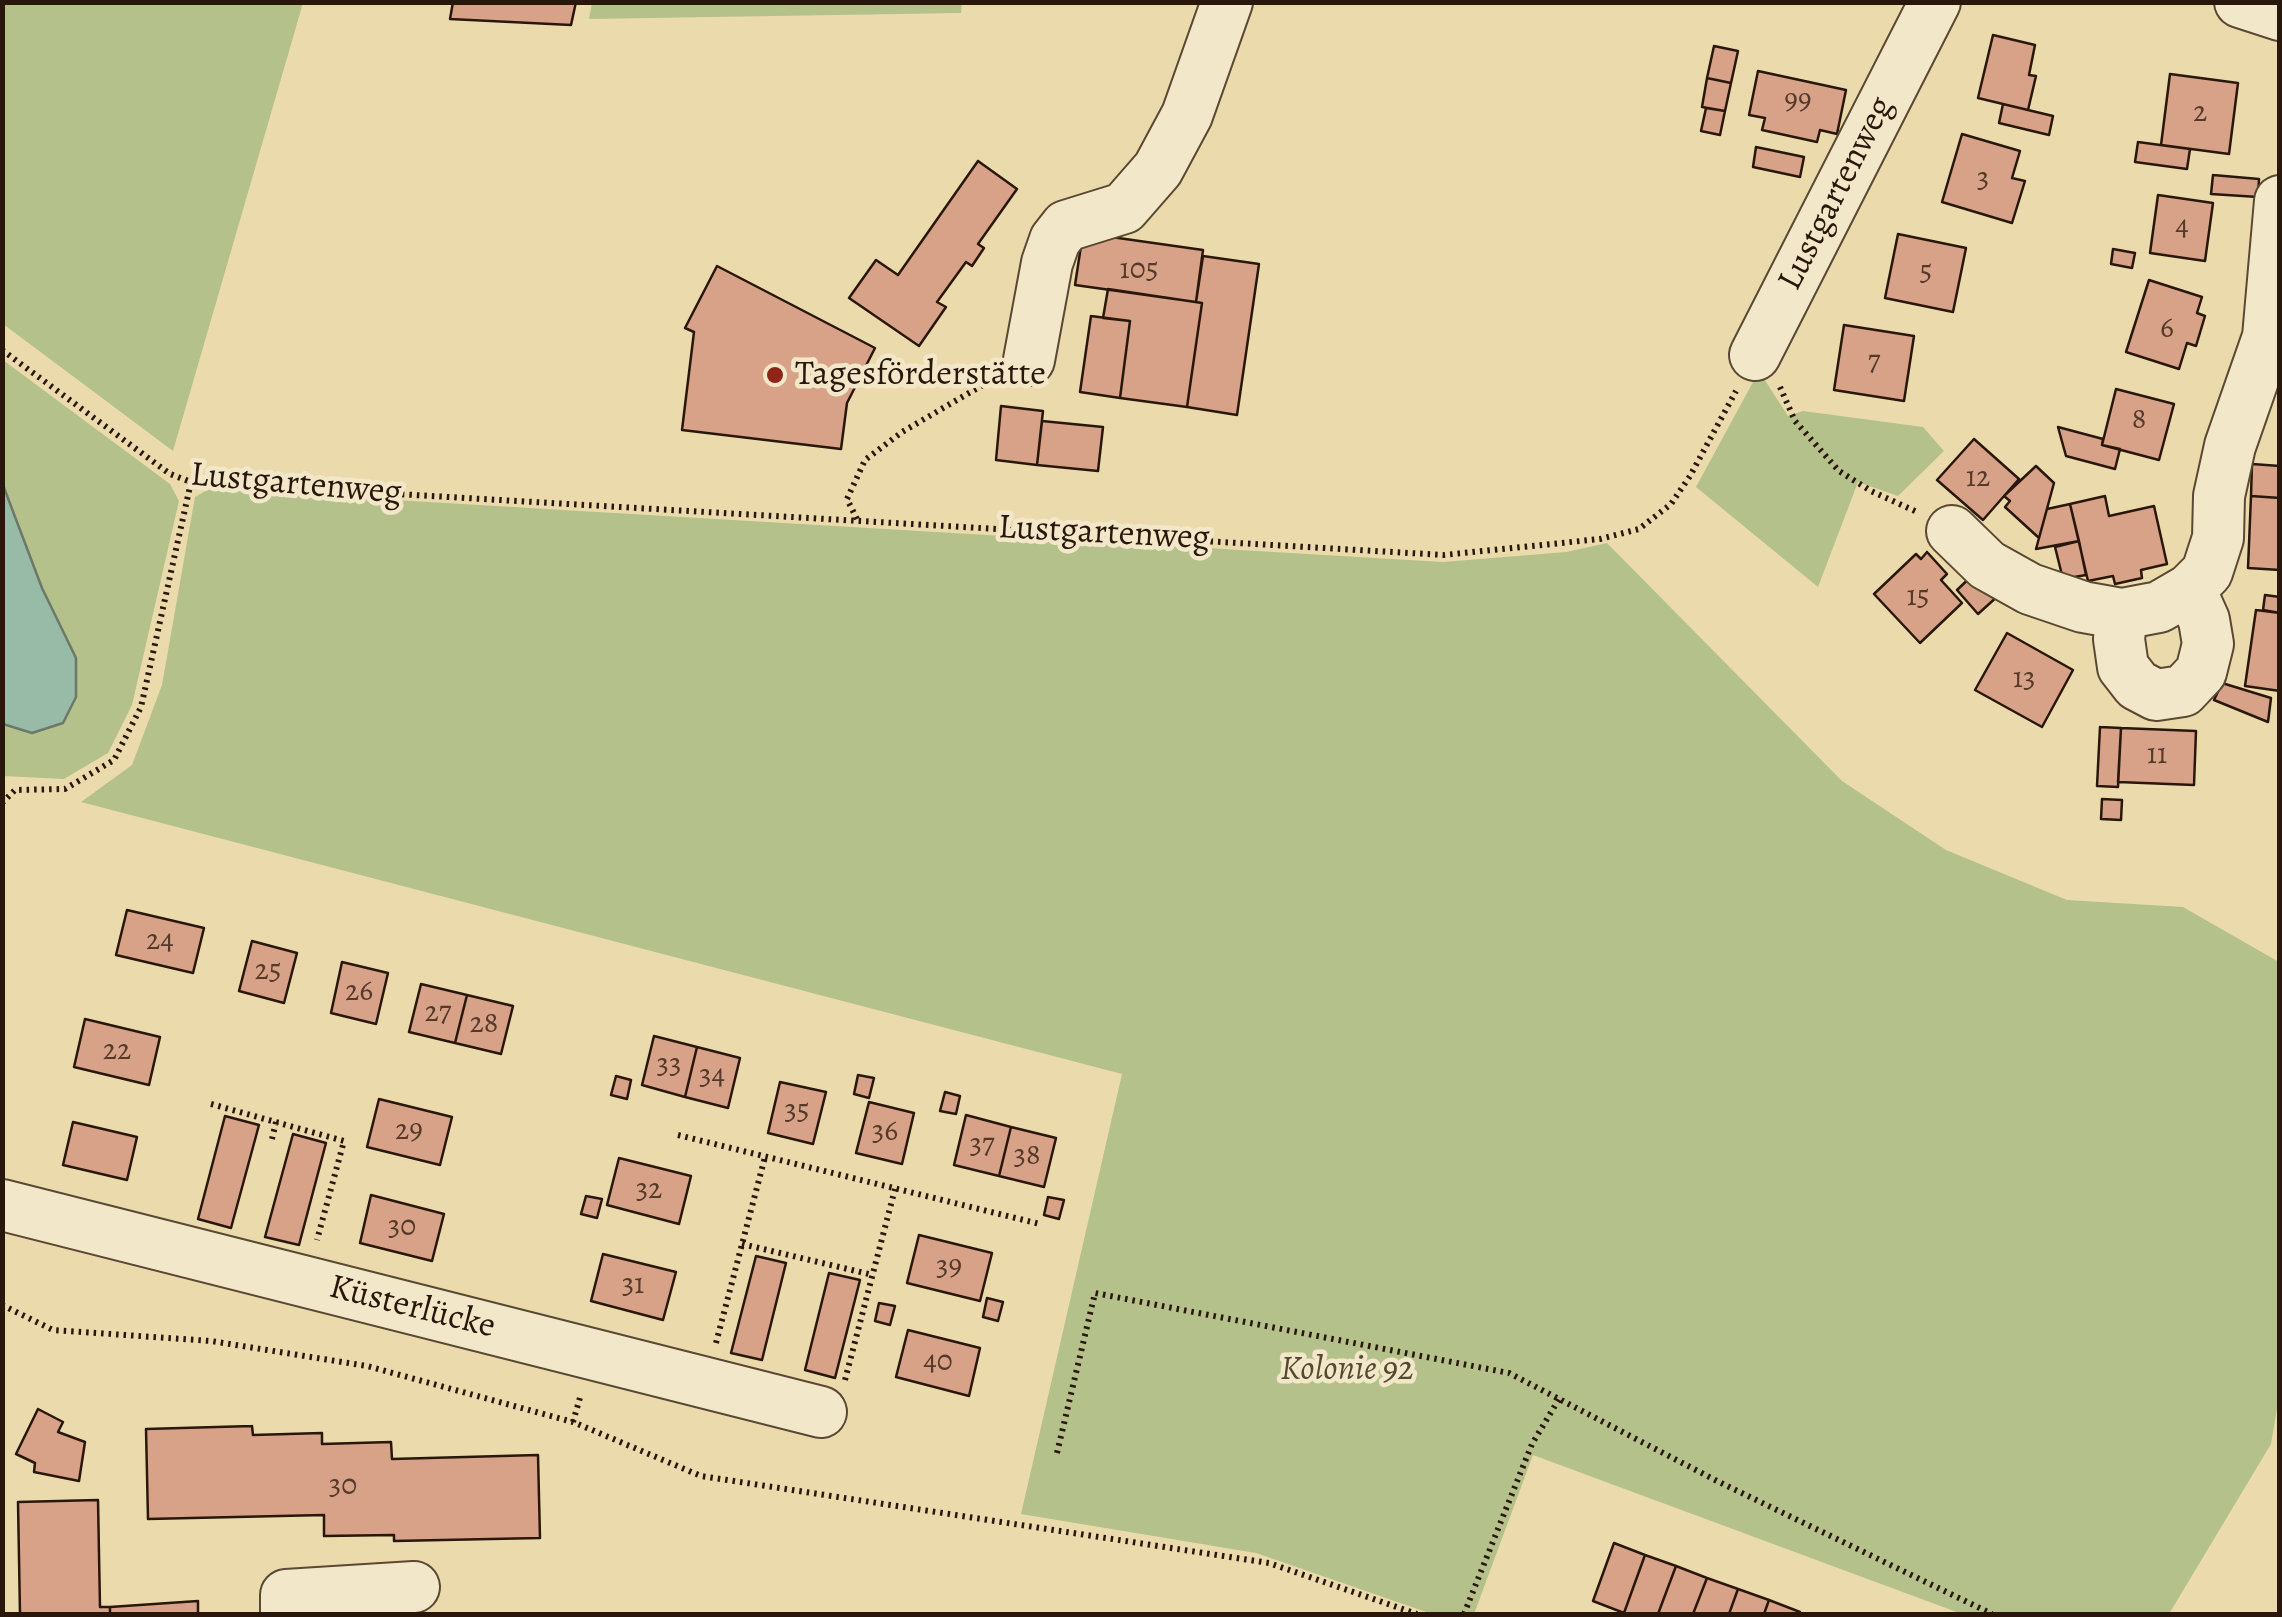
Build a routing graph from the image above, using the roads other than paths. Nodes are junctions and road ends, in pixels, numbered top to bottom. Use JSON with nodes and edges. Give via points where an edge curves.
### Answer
{"nodes":[{"id":1,"x":1227,"y":2,"type":"edge"},
{"id":2,"x":1934,"y":2,"type":"edge"},
{"id":3,"x":2240,"y":2,"type":"edge"},
{"id":4,"x":2280,"y":14,"type":"edge"},
{"id":5,"x":2280,"y":200,"type":"edge"},
{"id":6,"x":1755,"y":355,"type":"road end"},
{"id":7,"x":1029,"y":360,"type":"road end"},
{"id":8,"x":1952,"y":531,"type":"road end"},
{"id":9,"x":2190,"y":589,"type":"junction"},
{"id":10,"x":2122,"y":614,"type":"junction"},
{"id":11,"x":2,"y":1205,"type":"edge"},
{"id":12,"x":822,"y":1412,"type":"road end"},
{"id":13,"x":414,"y":1588,"type":"dead end"},
{"id":14,"x":286,"y":1614,"type":"edge"}],
"edges":[{"from":1,"to":7,"type":"street","via":[[1187,115],[1158,169],[1124,208],[1066,226],[1055,240]]},
{"from":2,"to":6,"type":"street","name":"Lustgartenweg"},
{"from":3,"to":4,"type":"street"},
{"from":5,"to":9,"type":"street","via":[[2268,337],[2230,446],[2218,538],[2207,572]]},
{"from":8,"to":10,"type":"street","via":[[1987,565],[2030,589]]},
{"from":9,"to":10,"type":"street","via":[[2158,607]]},
{"from":9,"to":10,"type":"street","via":[[2208,644],[2201,672],[2184,690],[2156,695],[2137,685],[2123,667]]},
{"from":11,"to":12,"type":"street","name":"Küsterlücke"},
{"from":13,"to":14,"type":"street","via":[[286,1595]]}]}
